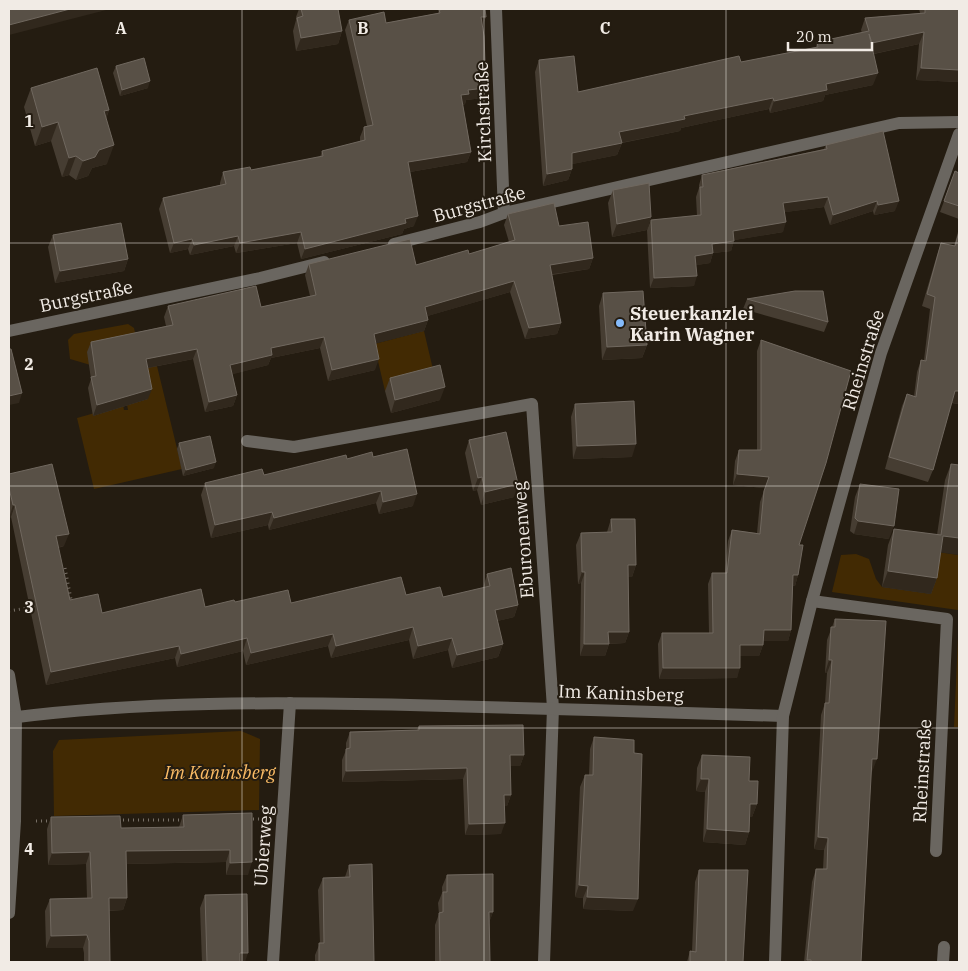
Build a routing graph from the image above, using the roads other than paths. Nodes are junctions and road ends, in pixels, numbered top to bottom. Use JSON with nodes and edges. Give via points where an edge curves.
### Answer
{"nodes":[{"id":1,"x":496,"y":9,"type":"edge"},
{"id":2,"x":959,"y":122,"type":"edge"},
{"id":3,"x":959,"y":134,"type":"edge"},
{"id":4,"x":504,"y":213,"type":"junction"},
{"id":5,"x":384,"y":246,"type":"edge"},
{"id":6,"x":336,"y":258,"type":"edge"},
{"id":7,"x":9,"y":330,"type":"edge"},
{"id":8,"x":247,"y":441,"type":"dead end"},
{"id":9,"x":812,"y":601,"type":"junction"},
{"id":10,"x":9,"y":675,"type":"edge"},
{"id":11,"x":290,"y":702,"type":"junction"},
{"id":12,"x":553,"y":708,"type":"junction"},
{"id":13,"x":783,"y":716,"type":"junction"},
{"id":14,"x":12,"y":717,"type":"edge"},
{"id":15,"x":936,"y":851,"type":"dead end"},
{"id":16,"x":9,"y":913,"type":"edge"},
{"id":17,"x":944,"y":947,"type":"dead end"},
{"id":18,"x":273,"y":962,"type":"edge"},
{"id":19,"x":544,"y":962,"type":"edge"},
{"id":20,"x":775,"y":962,"type":"edge"},
{"id":21,"x":943,"y":962,"type":"edge"}],
"edges":[{"from":1,"to":4,"type":"street","name":"Kirchstraße"},
{"from":2,"to":4,"type":"street","name":"Burgstraße","via":[[899,123]]},
{"from":3,"to":9,"type":"street","name":"Rheinstraße","via":[[881,353]]},
{"from":4,"to":5,"type":"street","name":"Burgstraße"},
{"from":6,"to":7,"type":"street","name":"Burgstraße","via":[[260,278]]},
{"from":8,"to":12,"type":"street","name":"Eburonenweg","via":[[294,447],[532,404]]},
{"from":9,"to":13,"type":"street","name":"Rheinstraße"},
{"from":9,"to":15,"type":"street","name":"Rheinstraße","via":[[948,619]]},
{"from":10,"to":14,"type":"street"},
{"from":11,"to":12,"type":"street","name":"Im Kaninsberg"},
{"from":11,"to":14,"type":"street","name":"Im Kaninsberg","via":[[118,708]]},
{"from":11,"to":18,"type":"street","name":"Ubierweg"},
{"from":12,"to":13,"type":"street","name":"Im Kaninsberg"},
{"from":12,"to":19,"type":"street","name":"Eburonenweg"},
{"from":13,"to":20,"type":"street","name":"Rheinstraße"},
{"from":14,"to":16,"type":"street","via":[[15,821]]},
{"from":17,"to":21,"type":"street"}]}
